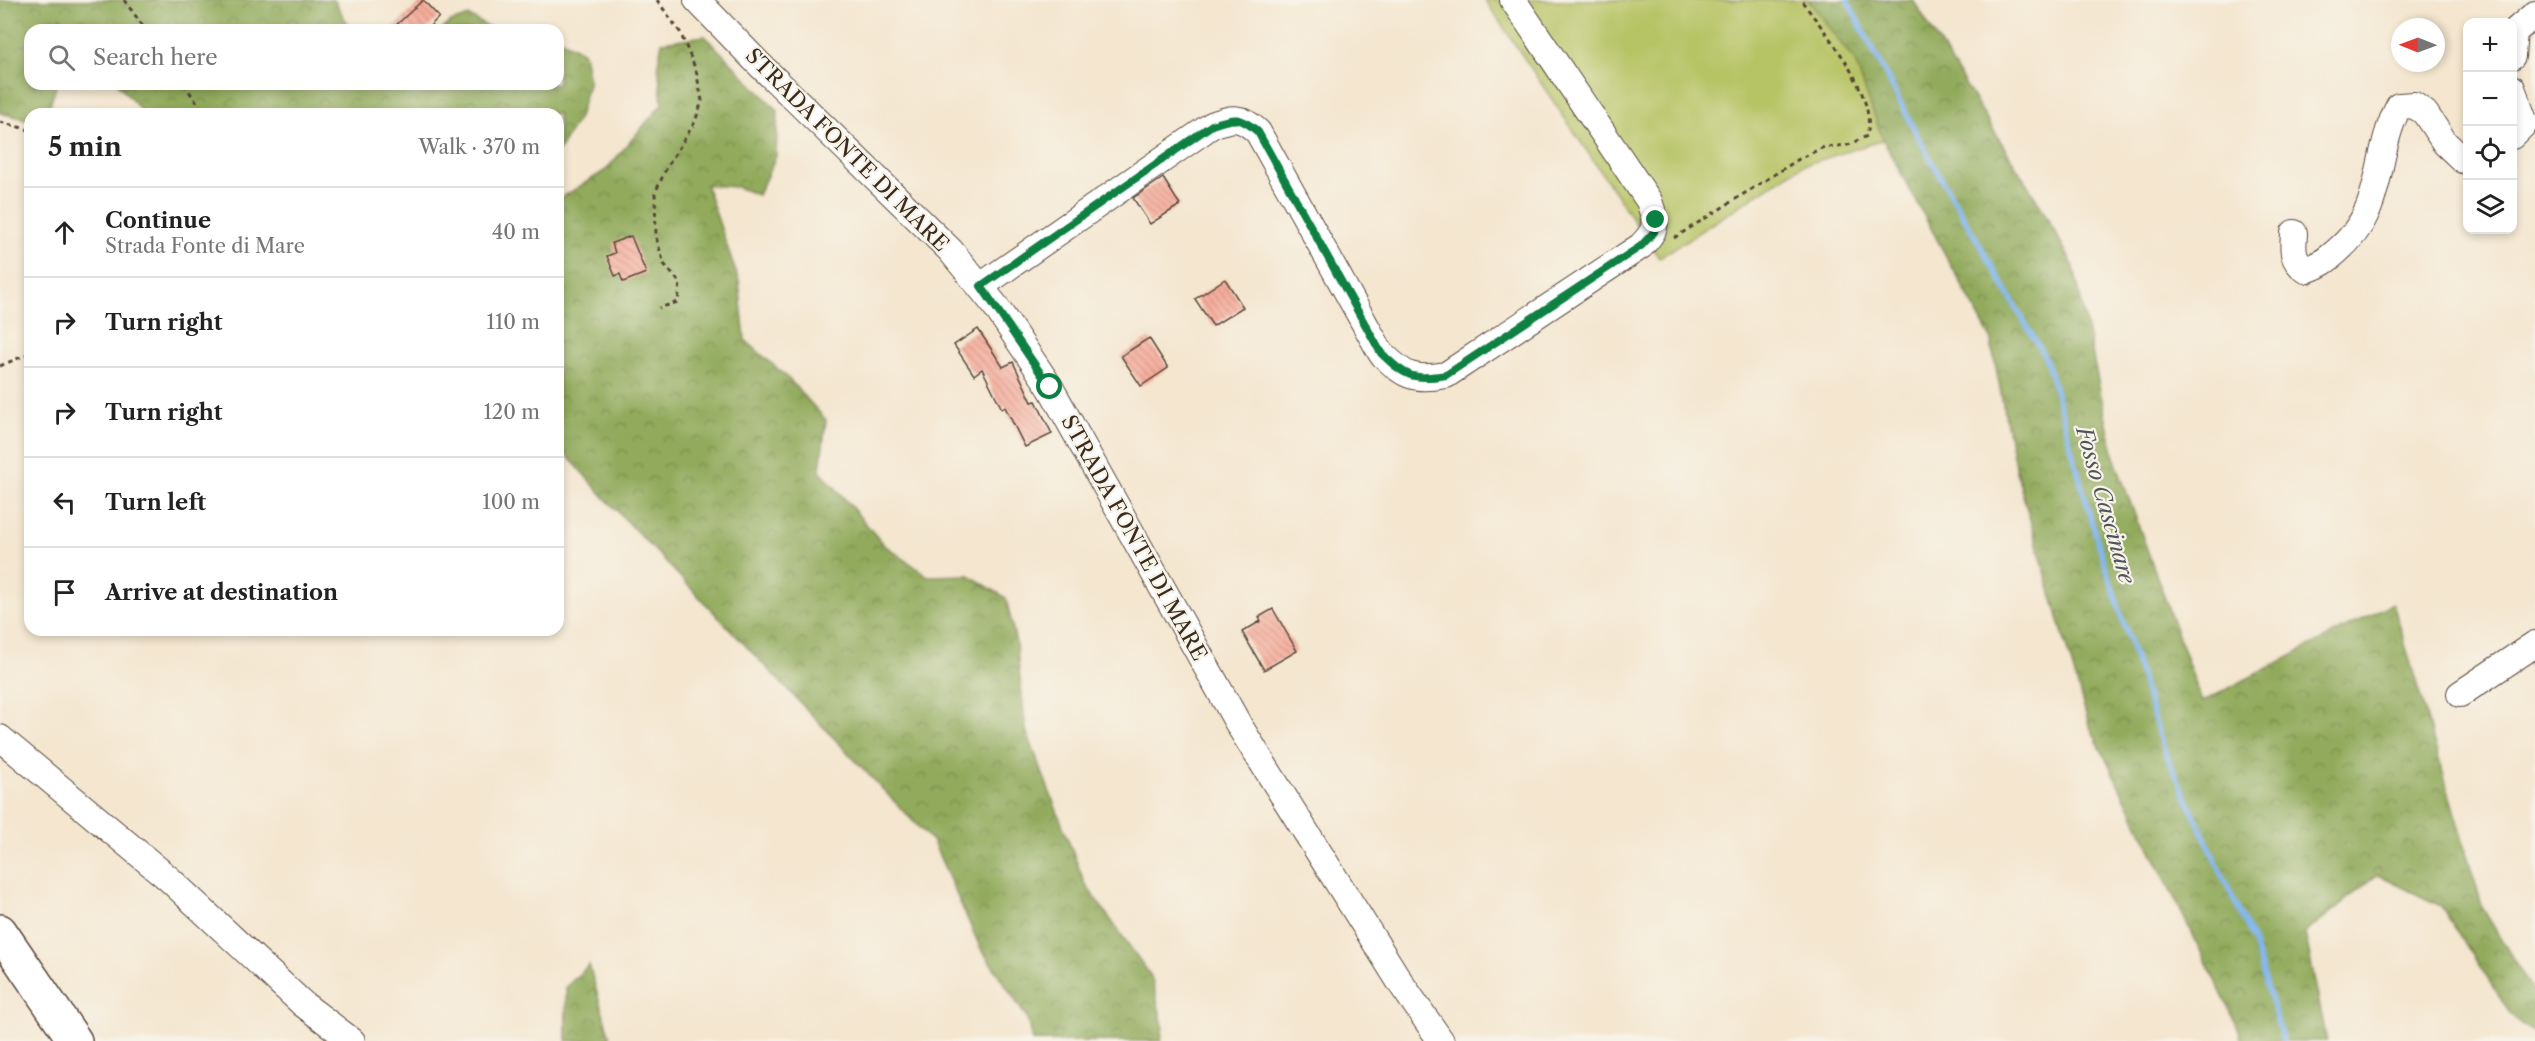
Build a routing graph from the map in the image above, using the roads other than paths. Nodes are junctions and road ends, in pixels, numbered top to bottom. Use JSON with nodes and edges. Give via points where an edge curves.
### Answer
{"nodes":[{"id":1,"x":697,"y":0,"type":"edge"},
{"id":2,"x":1513,"y":0,"type":"edge"},
{"id":3,"x":2535,"y":14,"type":"edge"},
{"id":4,"x":2517,"y":29,"type":"edge"},
{"id":5,"x":2517,"y":101,"type":"edge"},
{"id":6,"x":2517,"y":131,"type":"edge"},
{"id":7,"x":2463,"y":160,"type":"edge"},
{"id":8,"x":2294,"y":233,"type":"dead end"},
{"id":9,"x":981,"y":286,"type":"junction"},
{"id":10,"x":2535,"y":644,"type":"edge"},
{"id":11,"x":2460,"y":694,"type":"dead end"},
{"id":12,"x":0,"y":738,"type":"edge"},
{"id":13,"x":0,"y":931,"type":"edge"},
{"id":14,"x":75,"y":1041,"type":"edge"},
{"id":15,"x":352,"y":1041,"type":"edge"},
{"id":16,"x":1441,"y":1041,"type":"edge"}],
"edges":[{"from":1,"to":9,"type":"street","name":"STRADA FONTE DI MARE","via":[[950,250]]},
{"from":2,"to":9,"type":"street","via":[[1649,201],[1656,220],[1654,232],[1641,246],[1446,375],[1422,379],[1399,371],[1381,353],[1258,132],[1245,120],[1230,119],[1212,125]]},
{"from":3,"to":4,"type":"street"},
{"from":5,"to":6,"type":"street","via":[[2525,123]]},
{"from":7,"to":8,"type":"street","via":[[2445,143],[2425,113],[2414,105],[2398,106],[2389,124],[2368,213],[2351,239],[2319,266],[2306,270],[2292,254]]},
{"from":9,"to":16,"type":"street","name":"STRADA FONTE DI MARE","via":[[1050,387],[1240,727]]},
{"from":10,"to":11,"type":"street"},
{"from":12,"to":15,"type":"street","via":[[168,878],[303,1004]]},
{"from":13,"to":14,"type":"main road"}]}
